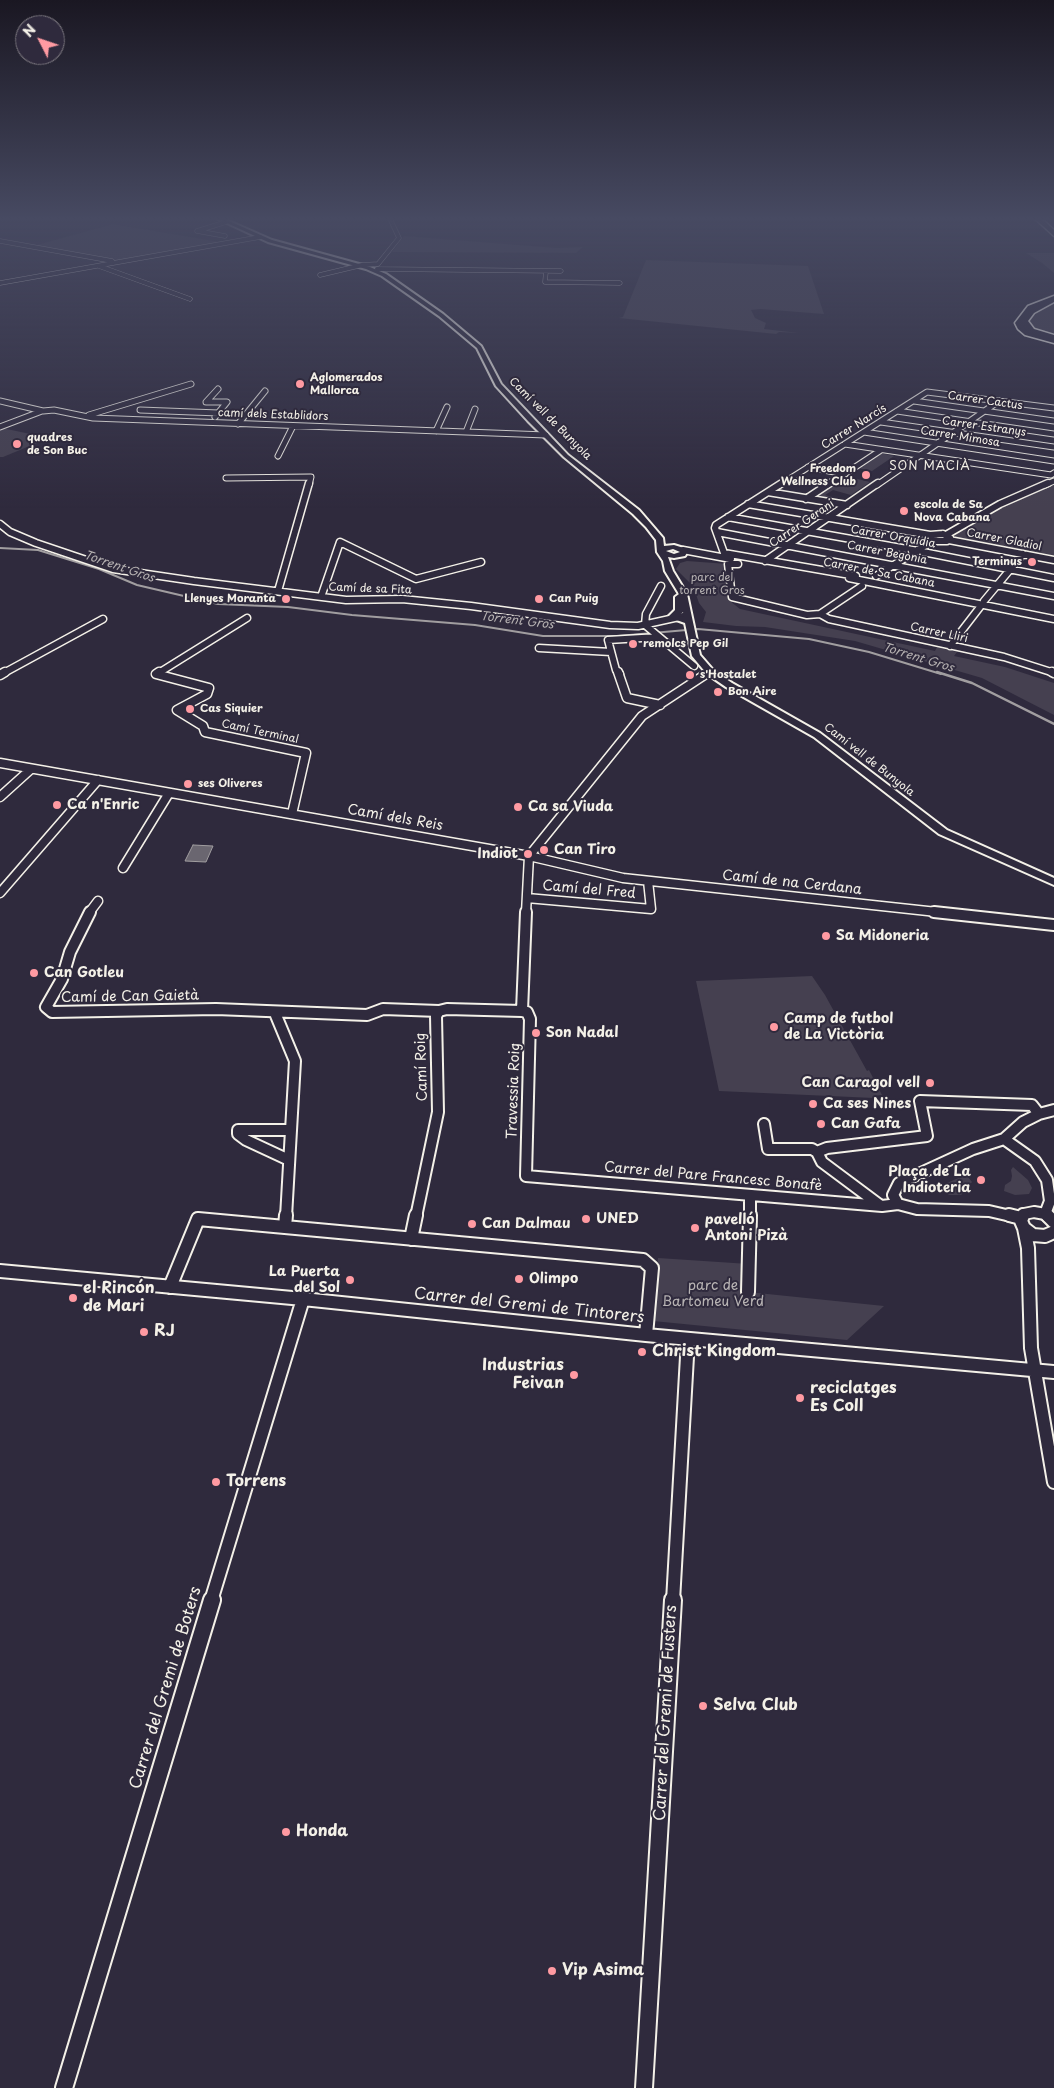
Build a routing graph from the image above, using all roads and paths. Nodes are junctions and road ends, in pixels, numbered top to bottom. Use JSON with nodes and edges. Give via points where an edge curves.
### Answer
{"nodes":[{"id":1,"x":440,"y":314,"type":"edge"},
{"id":2,"x":1027,"y":314,"type":"edge"},
{"id":3,"x":1029,"y":314,"type":"edge"},
{"id":4,"x":1022,"y":319,"type":"joint"},
{"id":5,"x":1054,"y":340,"type":"edge"},
{"id":6,"x":191,"y":384,"type":"dead end"},
{"id":7,"x":218,"y":389,"type":"dead end"},
{"id":8,"x":265,"y":391,"type":"dead end"},
{"id":9,"x":0,"y":401,"type":"edge"},
{"id":10,"x":914,"y":401,"type":"junction"},
{"id":11,"x":999,"y":401,"type":"junction"},
{"id":12,"x":447,"y":407,"type":"dead end"},
{"id":13,"x":1054,"y":408,"type":"edge"},
{"id":14,"x":475,"y":409,"type":"dead end"},
{"id":15,"x":140,"y":410,"type":"dead end"},
{"id":16,"x":43,"y":411,"type":"junction"},
{"id":17,"x":897,"y":411,"type":"junction"},
{"id":18,"x":984,"y":411,"type":"junction"},
{"id":19,"x":219,"y":413,"type":"junction"},
{"id":20,"x":85,"y":417,"type":"junction"},
{"id":21,"x":1054,"y":421,"type":"edge"},
{"id":22,"x":881,"y":422,"type":"junction"},
{"id":23,"x":969,"y":422,"type":"junction"},
{"id":24,"x":210,"y":423,"type":"junction"},
{"id":25,"x":238,"y":424,"type":"junction"},
{"id":26,"x":293,"y":426,"type":"junction"},
{"id":27,"x":0,"y":427,"type":"edge"},
{"id":28,"x":436,"y":431,"type":"junction"},
{"id":29,"x":466,"y":432,"type":"junction"},
{"id":30,"x":864,"y":432,"type":"junction"},
{"id":31,"x":953,"y":432,"type":"junction"},
{"id":32,"x":1052,"y":432,"type":"edge"},
{"id":33,"x":546,"y":435,"type":"junction"},
{"id":34,"x":845,"y":444,"type":"junction"},
{"id":35,"x":936,"y":444,"type":"junction"},
{"id":36,"x":1031,"y":444,"type":"junction"},
{"id":37,"x":1054,"y":447,"type":"edge"},
{"id":38,"x":882,"y":450,"type":"junction"},
{"id":39,"x":1013,"y":455,"type":"junction"},
{"id":40,"x":278,"y":456,"type":"dead end"},
{"id":41,"x":919,"y":456,"type":"junction"},
{"id":42,"x":1054,"y":461,"type":"edge"},
{"id":43,"x":808,"y":467,"type":"junction"},
{"id":44,"x":845,"y":474,"type":"junction"},
{"id":45,"x":1053,"y":477,"type":"edge"},
{"id":46,"x":226,"y":478,"type":"dead end"},
{"id":47,"x":768,"y":492,"type":"junction"},
{"id":48,"x":806,"y":499,"type":"junction"},
{"id":49,"x":748,"y":504,"type":"junction"},
{"id":50,"x":847,"y":505,"type":"junction"},
{"id":51,"x":728,"y":517,"type":"junction"},
{"id":52,"x":828,"y":518,"type":"junction"},
{"id":53,"x":0,"y":524,"type":"edge"},
{"id":54,"x":717,"y":532,"type":"junction"},
{"id":55,"x":808,"y":532,"type":"junction"},
{"id":56,"x":948,"y":537,"type":"junction"},
{"id":57,"x":932,"y":538,"type":"junction"},
{"id":58,"x":660,"y":540,"type":"junction"},
{"id":59,"x":788,"y":545,"type":"junction"},
{"id":60,"x":674,"y":547,"type":"junction"},
{"id":61,"x":661,"y":551,"type":"junction"},
{"id":62,"x":918,"y":551,"type":"junction"},
{"id":63,"x":1023,"y":554,"type":"junction"},
{"id":64,"x":677,"y":555,"type":"junction"},
{"id":65,"x":1054,"y":560,"type":"edge"},
{"id":66,"x":481,"y":562,"type":"dead end"},
{"id":67,"x":742,"y":564,"type":"dead end"},
{"id":68,"x":764,"y":564,"type":"junction"},
{"id":69,"x":896,"y":565,"type":"junction"},
{"id":70,"x":1010,"y":569,"type":"junction"},
{"id":71,"x":876,"y":576,"type":"junction"},
{"id":72,"x":852,"y":578,"type":"junction"},
{"id":73,"x":1054,"y":578,"type":"edge"},
{"id":74,"x":887,"y":583,"type":"junction"},
{"id":75,"x":998,"y":585,"type":"junction"},
{"id":76,"x":661,"y":586,"type":"dead end"},
{"id":77,"x":862,"y":586,"type":"junction"},
{"id":78,"x":878,"y":587,"type":"junction"},
{"id":79,"x":278,"y":591,"type":"junction"},
{"id":80,"x":683,"y":594,"type":"junction"},
{"id":81,"x":1054,"y":596,"type":"edge"},
{"id":82,"x":321,"y":597,"type":"junction"},
{"id":83,"x":982,"y":604,"type":"junction"},
{"id":84,"x":820,"y":614,"type":"junction"},
{"id":85,"x":672,"y":617,"type":"junction"},
{"id":86,"x":247,"y":618,"type":"dead end"},
{"id":87,"x":688,"y":618,"type":"junction"},
{"id":88,"x":1054,"y":619,"type":"edge"},
{"id":89,"x":103,"y":620,"type":"dead end"},
{"id":90,"x":647,"y":626,"type":"junction"},
{"id":91,"x":658,"y":637,"type":"junction"},
{"id":92,"x":950,"y":646,"type":"junction"},
{"id":93,"x":539,"y":648,"type":"dead end"},
{"id":94,"x":611,"y":652,"type":"junction"},
{"id":95,"x":694,"y":666,"type":"dead end"},
{"id":96,"x":710,"y":672,"type":"junction"},
{"id":97,"x":1054,"y":673,"type":"edge"},
{"id":98,"x":0,"y":674,"type":"edge"},
{"id":99,"x":660,"y":705,"type":"junction"},
{"id":100,"x":0,"y":763,"type":"edge"},
{"id":101,"x":31,"y":769,"type":"junction"},
{"id":102,"x":98,"y":780,"type":"junction"},
{"id":103,"x":169,"y":793,"type":"junction"},
{"id":104,"x":0,"y":797,"type":"edge"},
{"id":105,"x":292,"y":814,"type":"junction"},
{"id":106,"x":529,"y":856,"type":"junction"},
{"id":107,"x":123,"y":868,"type":"dead end"},
{"id":108,"x":648,"y":881,"type":"junction"},
{"id":109,"x":1054,"y":882,"type":"edge"},
{"id":110,"x":0,"y":892,"type":"edge"},
{"id":111,"x":527,"y":898,"type":"junction"},
{"id":112,"x":98,"y":901,"type":"dead end"},
{"id":113,"x":1054,"y":925,"type":"edge"},
{"id":114,"x":439,"y":1011,"type":"junction"},
{"id":115,"x":522,"y":1011,"type":"junction"},
{"id":116,"x":275,"y":1013,"type":"junction"},
{"id":117,"x":1054,"y":1110,"type":"edge"},
{"id":118,"x":1039,"y":1114,"type":"junction"},
{"id":119,"x":764,"y":1124,"type":"dead end"},
{"id":120,"x":290,"y":1130,"type":"junction"},
{"id":121,"x":1004,"y":1139,"type":"junction"},
{"id":122,"x":818,"y":1152,"type":"junction"},
{"id":123,"x":289,"y":1160,"type":"junction"},
{"id":124,"x":526,"y":1176,"type":"joint"},
{"id":125,"x":750,"y":1195,"type":"junction"},
{"id":126,"x":898,"y":1204,"type":"junction"},
{"id":127,"x":882,"y":1206,"type":"junction"},
{"id":128,"x":1051,"y":1218,"type":"edge"},
{"id":129,"x":1022,"y":1223,"type":"junction"},
{"id":130,"x":285,"y":1227,"type":"junction"},
{"id":131,"x":1051,"y":1235,"type":"edge"},
{"id":132,"x":411,"y":1239,"type":"junction"},
{"id":133,"x":1028,"y":1248,"type":"junction"},
{"id":134,"x":0,"y":1271,"type":"edge"},
{"id":135,"x":170,"y":1287,"type":"junction"},
{"id":136,"x":748,"y":1292,"type":"dead end"},
{"id":137,"x":303,"y":1299,"type":"junction"},
{"id":138,"x":646,"y":1335,"type":"junction"},
{"id":139,"x":688,"y":1339,"type":"junction"},
{"id":140,"x":1036,"y":1369,"type":"junction"},
{"id":141,"x":1054,"y":1372,"type":"edge"},
{"id":142,"x":1054,"y":1482,"type":"edge"},
{"id":143,"x":64,"y":2088,"type":"edge"},
{"id":144,"x":644,"y":2088,"type":"edge"}],
"edges":[{"from":1,"to":33,"type":"street","name":"Camí vell de Bunyola","via":[[479,348],[502,390]]},
{"from":2,"to":4,"type":"highway"},
{"from":3,"to":5,"type":"highway","via":[[1024,321],[1026,326]]},
{"from":4,"to":5,"type":"highway","via":[[1022,326],[1028,331]]},
{"from":6,"to":20,"type":"street"},
{"from":7,"to":19,"type":"street","via":[[206,402],[228,402]]},
{"from":8,"to":25,"type":"street"},
{"from":9,"to":16,"type":"street","name":"camí dels Establidors"},
{"from":10,"to":11,"type":"street","name":"Carrer Narcís","via":[[930,392]]},
{"from":10,"to":17,"type":"street","name":"Carrer Narcís"},
{"from":10,"to":18,"type":"street","name":"Carrer Cactus"},
{"from":11,"to":13,"type":"street"},
{"from":11,"to":18,"type":"street","name":"Carrer Gerani"},
{"from":12,"to":28,"type":"street"},
{"from":14,"to":29,"type":"street"},
{"from":15,"to":19,"type":"street"},
{"from":16,"to":20,"type":"street","name":"camí dels Establidors","via":[[54,410]]},
{"from":16,"to":27,"type":"street"},
{"from":17,"to":22,"type":"street","name":"Carrer Narcís"},
{"from":17,"to":23,"type":"street"},
{"from":18,"to":21,"type":"street","name":"Carrer Cactus"},
{"from":18,"to":23,"type":"street","name":"Carrer Gerani"},
{"from":19,"to":24,"type":"street"},
{"from":20,"to":24,"type":"street","name":"camí dels Establidors"},
{"from":22,"to":30,"type":"street","name":"Carrer Narcís"},
{"from":22,"to":31,"type":"street","name":"Carrer Estranys"},
{"from":23,"to":31,"type":"street","name":"Carrer Gerani"},
{"from":23,"to":32,"type":"street"},
{"from":24,"to":25,"type":"street","name":"camí dels Establidors"},
{"from":25,"to":26,"type":"street","name":"camí dels Establidors"},
{"from":26,"to":28,"type":"street","name":"camí dels Establidors"},
{"from":26,"to":40,"type":"street"},
{"from":28,"to":29,"type":"street","name":"camí dels Establidors"},
{"from":29,"to":33,"type":"street","name":"camí dels Establidors"},
{"from":30,"to":34,"type":"street","name":"Carrer Narcís"},
{"from":30,"to":35,"type":"street","name":"Carrer Mimosa"},
{"from":31,"to":35,"type":"street","name":"Carrer Gerani"},
{"from":31,"to":36,"type":"street","name":"Carrer Estranys"},
{"from":32,"to":36,"type":"street"},
{"from":33,"to":58,"type":"street","name":"Camí vell de Bunyola","via":[[566,456],[636,512]]},
{"from":34,"to":38,"type":"street"},
{"from":34,"to":43,"type":"street","name":"Carrer Narcís"},
{"from":35,"to":39,"type":"street","name":"Carrer Mimosa"},
{"from":35,"to":41,"type":"street","name":"Carrer Gerani"},
{"from":36,"to":37,"type":"street","name":"Carrer Estranys"},
{"from":36,"to":39,"type":"street"},
{"from":38,"to":41,"type":"street"},
{"from":38,"to":44,"type":"street"},
{"from":39,"to":42,"type":"street","name":"Carrer Mimosa"},
{"from":41,"to":45,"type":"street"},
{"from":41,"to":50,"type":"street","name":"Carrer Gerani"},
{"from":43,"to":44,"type":"street"},
{"from":43,"to":47,"type":"street","name":"Carrer Narcís"},
{"from":44,"to":48,"type":"street"},
{"from":45,"to":56,"type":"street","via":[[1000,504]]},
{"from":46,"to":79,"type":"street","via":[[311,477]]},
{"from":47,"to":48,"type":"street"},
{"from":47,"to":49,"type":"street","name":"Carrer Narcís"},
{"from":48,"to":50,"type":"street"},
{"from":49,"to":51,"type":"street","name":"Carrer Narcís"},
{"from":49,"to":52,"type":"street"},
{"from":50,"to":52,"type":"street","name":"Carrer Gerani"},
{"from":51,"to":54,"type":"street","name":"Carrer Narcís","via":[[716,524]]},
{"from":51,"to":55,"type":"street","name":"Carrer Orquídia"},
{"from":52,"to":55,"type":"street","name":"Carrer Gerani"},
{"from":52,"to":57,"type":"street"},
{"from":53,"to":79,"type":"street","name":"Camí de sa Fita","via":[[36,543],[114,569]]},
{"from":54,"to":59,"type":"street","name":"Carrer Begònia"},
{"from":54,"to":68,"type":"street","via":[[724,553]]},
{"from":55,"to":59,"type":"street","name":"Carrer Gerani"},
{"from":55,"to":62,"type":"street","name":"Carrer Orquídia"},
{"from":56,"to":57,"type":"street","via":[[936,534]]},
{"from":56,"to":63,"type":"street","name":"Carrer Gladiol"},
{"from":57,"to":62,"type":"street"},
{"from":58,"to":60,"type":"street","name":"Camí vell de Bunyola"},
{"from":58,"to":61,"type":"street","name":"Camí vell de Bunyola"},
{"from":59,"to":68,"type":"street","name":"Carrer Gerani"},
{"from":59,"to":69,"type":"street","name":"Carrer Begònia"},
{"from":60,"to":61,"type":"street"},
{"from":60,"to":64,"type":"street","name":"Camí vell de Bunyola"},
{"from":61,"to":64,"type":"street","name":"Camí vell de Bunyola"},
{"from":62,"to":69,"type":"street"},
{"from":62,"to":70,"type":"street","name":"Carrer Orquídia"},
{"from":63,"to":65,"type":"street","name":"Carrer Gladiol"},
{"from":63,"to":70,"type":"street"},
{"from":64,"to":72,"type":"street","name":"Carrer de Sa Cabana","via":[[699,554]]},
{"from":64,"to":80,"type":"street","name":"Camí vell de Bunyola","via":[[669,572]]},
{"from":66,"to":82,"type":"street","via":[[416,579],[340,542]]},
{"from":67,"to":84,"type":"street","name":"Carrer Lliri","via":[[728,564],[732,597],[807,615]]},
{"from":68,"to":72,"type":"street"},
{"from":69,"to":71,"type":"street"},
{"from":69,"to":75,"type":"street","name":"Carrer Begònia"},
{"from":70,"to":73,"type":"street","name":"Carrer Orquídia"},
{"from":70,"to":75,"type":"street"},
{"from":71,"to":72,"type":"street"},
{"from":71,"to":74,"type":"street"},
{"from":72,"to":74,"type":"street","name":"Carrer de Sa Cabana"},
{"from":72,"to":77,"type":"street"},
{"from":74,"to":78,"type":"street"},
{"from":74,"to":83,"type":"street"},
{"from":74,"to":88,"type":"street","name":"Carrer de Sa Cabana"},
{"from":75,"to":81,"type":"street","name":"Carrer Begònia"},
{"from":75,"to":83,"type":"street"},
{"from":76,"to":90,"type":"street","via":[[646,614]]},
{"from":77,"to":78,"type":"street"},
{"from":77,"to":84,"type":"street"},
{"from":78,"to":83,"type":"street"},
{"from":79,"to":82,"type":"street","name":"Camí de sa Fita"},
{"from":80,"to":85,"type":"street","via":[[679,598],[678,611]]},
{"from":80,"to":87,"type":"street","name":"Camí vell de Bunyola"},
{"from":82,"to":90,"type":"street","name":"Camí de sa Fita","via":[[402,599],[610,625]]},
{"from":83,"to":88,"type":"street"},
{"from":83,"to":92,"type":"street"},
{"from":84,"to":92,"type":"street","name":"Carrer Lliri","via":[[829,620]]},
{"from":85,"to":87,"type":"street"},
{"from":85,"to":90,"type":"street","name":"Camí de sa Fita"},
{"from":86,"to":105,"type":"street","name":"Camí Terminal","via":[[156,674],[210,688],[206,694],[177,710],[203,726],[205,732],[306,753]]},
{"from":87,"to":96,"type":"street","name":"Camí vell de Bunyola","via":[[696,656]]},
{"from":89,"to":98,"type":"street"},
{"from":90,"to":91,"type":"street"},
{"from":91,"to":94,"type":"street","via":[[608,640]]},
{"from":91,"to":95,"type":"street"},
{"from":92,"to":97,"type":"street","name":"Carrer Lliri","via":[[1004,657]]},
{"from":93,"to":94,"type":"street"},
{"from":94,"to":99,"type":"street","via":[[627,698]]},
{"from":96,"to":99,"type":"street"},
{"from":96,"to":109,"type":"street","name":"Camí vell de Bunyola","via":[[818,735],[943,832]]},
{"from":99,"to":106,"type":"street","via":[[642,716]]},
{"from":100,"to":101,"type":"street","name":"Camí dels Reis"},
{"from":101,"to":102,"type":"street","name":"Camí dels Reis"},
{"from":101,"to":104,"type":"street"},
{"from":102,"to":103,"type":"street","name":"Camí dels Reis"},
{"from":102,"to":110,"type":"street"},
{"from":103,"to":105,"type":"street","name":"Camí dels Reis"},
{"from":103,"to":107,"type":"street"},
{"from":105,"to":106,"type":"street","name":"Camí dels Reis"},
{"from":106,"to":108,"type":"street","name":"Camí de na Cerdana","via":[[602,874]]},
{"from":106,"to":111,"type":"street"},
{"from":108,"to":111,"type":"street","name":"Camí del Fred","via":[[651,909]]},
{"from":108,"to":113,"type":"street","name":"Camí de na Cerdana"},
{"from":111,"to":115,"type":"street"},
{"from":112,"to":116,"type":"street","name":"Camí de Can Gaietà","via":[[85,918],[62,979],[46,1007],[52,1012],[216,1009]]},
{"from":114,"to":115,"type":"street"},
{"from":114,"to":116,"type":"street","via":[[382,1009],[367,1015]]},
{"from":114,"to":132,"type":"street","name":"Camí Roig","via":[[436,1016],[438,1112]]},
{"from":115,"to":124,"type":"street","name":"Travessia Roig","via":[[528,1012],[530,1019]]},
{"from":116,"to":120,"type":"street","via":[[295,1061]]},
{"from":117,"to":118,"type":"street"},
{"from":118,"to":121,"type":"street","via":[[1023,1122]]},
{"from":118,"to":122,"type":"street","via":[[1032,1105],[920,1101],[927,1136],[827,1148]]},
{"from":119,"to":122,"type":"street","via":[[768,1148],[812,1149]]},
{"from":120,"to":123,"type":"street"},
{"from":120,"to":123,"type":"street","via":[[238,1130],[246,1140]]},
{"from":121,"to":126,"type":"street","via":[[973,1149],[899,1183],[893,1195]]},
{"from":121,"to":128,"type":"street","via":[[1035,1162],[1047,1180]]},
{"from":122,"to":127,"type":"street","via":[[822,1162]]},
{"from":123,"to":130,"type":"street"},
{"from":124,"to":125,"type":"street","name":"Carrer del Pare Francesc Bonafè"},
{"from":125,"to":127,"type":"street","name":"Carrer del Pare Francesc Bonafè"},
{"from":125,"to":136,"type":"street"},
{"from":126,"to":127,"type":"street","name":"Carrer del Pare Francesc Bonafè"},
{"from":126,"to":129,"type":"street","name":"Carrer del Pare Francesc Bonafè","via":[[918,1209],[989,1211]]},
{"from":128,"to":129,"type":"street","via":[[1028,1212]]},
{"from":129,"to":131,"type":"street","via":[[1033,1235]]},
{"from":129,"to":133,"type":"street"},
{"from":130,"to":132,"type":"street"},
{"from":130,"to":135,"type":"street","via":[[198,1219]]},
{"from":131,"to":133,"type":"street"},
{"from":132,"to":138,"type":"street","via":[[643,1260],[652,1268]]},
{"from":133,"to":140,"type":"street","via":[[1031,1348]]},
{"from":134,"to":135,"type":"street","name":"Carrer del Gremi de Tintorers"},
{"from":135,"to":137,"type":"street","name":"Carrer del Gremi de Tintorers"},
{"from":137,"to":138,"type":"street","name":"Carrer del Gremi de Tintorers"},
{"from":137,"to":143,"type":"street","name":"Carrer del Gremi de Boters"},
{"from":138,"to":139,"type":"street","name":"Carrer del Gremi de Tintorers"},
{"from":139,"to":140,"type":"street","name":"Carrer del Gremi de Tintorers"},
{"from":139,"to":144,"type":"street","name":"Carrer del Gremi de Fusters"},
{"from":140,"to":141,"type":"street","name":"Carrer del Gremi de Tintorers"},
{"from":140,"to":142,"type":"street"}]}
